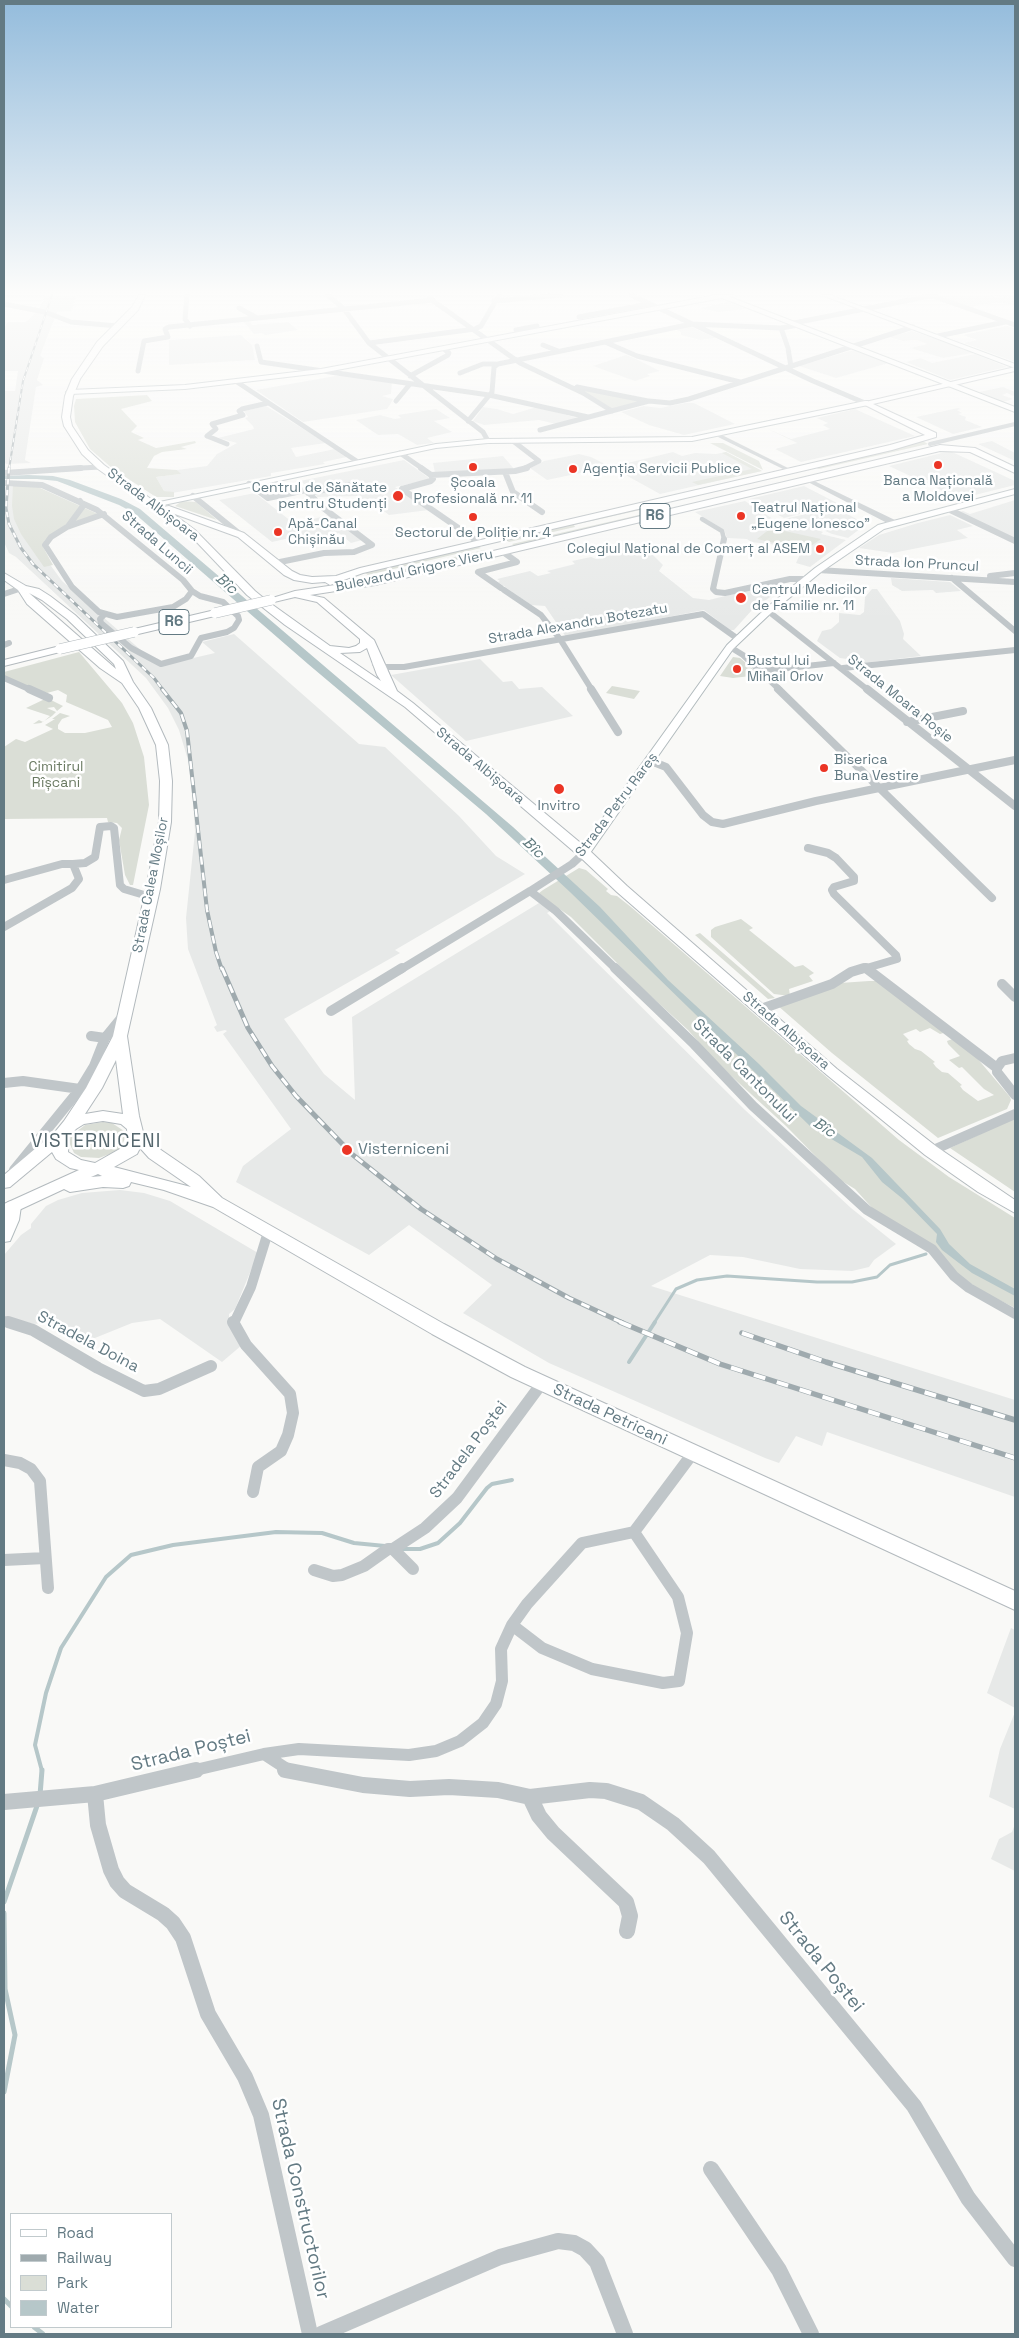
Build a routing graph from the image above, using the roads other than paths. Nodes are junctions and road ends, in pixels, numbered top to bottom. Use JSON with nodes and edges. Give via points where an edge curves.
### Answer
{"nodes":[{"id":1,"x":67,"y":404,"type":"edge"},
{"id":2,"x":263,"y":404,"type":"edge"},
{"id":3,"x":270,"y":404,"type":"edge"},
{"id":4,"x":446,"y":404,"type":"edge"},
{"id":5,"x":482,"y":404,"type":"edge"},
{"id":6,"x":529,"y":404,"type":"edge"},
{"id":7,"x":600,"y":404,"type":"edge"},
{"id":8,"x":638,"y":404,"type":"edge"},
{"id":9,"x":860,"y":404,"type":"edge"},
{"id":10,"x":867,"y":404,"type":"edge"},
{"id":11,"x":1000,"y":404,"type":"edge"},
{"id":12,"x":1015,"y":410,"type":"edge"},
{"id":13,"x":612,"y":411,"type":"junction"},
{"id":14,"x":589,"y":418,"type":"junction"},
{"id":15,"x":468,"y":421,"type":"junction"},
{"id":16,"x":1015,"y":424,"type":"edge"},
{"id":17,"x":540,"y":430,"type":"dead end"},
{"id":18,"x":718,"y":435,"type":"junction"},
{"id":19,"x":488,"y":441,"type":"junction"},
{"id":20,"x":513,"y":441,"type":"junction"},
{"id":21,"x":227,"y":444,"type":"dead end"},
{"id":22,"x":930,"y":444,"type":"dead end"},
{"id":23,"x":400,"y":453,"type":"junction"},
{"id":24,"x":358,"y":462,"type":"junction"},
{"id":25,"x":101,"y":467,"type":"junction"},
{"id":26,"x":789,"y":470,"type":"junction"},
{"id":27,"x":1015,"y":470,"type":"edge"},
{"id":28,"x":4,"y":472,"type":"edge"},
{"id":29,"x":505,"y":472,"type":"junction"},
{"id":30,"x":431,"y":475,"type":"junction"},
{"id":31,"x":808,"y":480,"type":"junction"},
{"id":32,"x":4,"y":483,"type":"edge"},
{"id":33,"x":249,"y":484,"type":"junction"},
{"id":34,"x":348,"y":485,"type":"dead end"},
{"id":35,"x":307,"y":492,"type":"junction"},
{"id":36,"x":1015,"y":492,"type":"edge"},
{"id":37,"x":194,"y":496,"type":"junction"},
{"id":38,"x":80,"y":501,"type":"junction"},
{"id":39,"x":154,"y":504,"type":"junction"},
{"id":40,"x":948,"y":509,"type":"junction"},
{"id":41,"x":542,"y":512,"type":"dead end"},
{"id":42,"x":104,"y":514,"type":"junction"},
{"id":43,"x":702,"y":519,"type":"dead end"},
{"id":44,"x":894,"y":523,"type":"junction"},
{"id":45,"x":67,"y":528,"type":"junction"},
{"id":46,"x":245,"y":538,"type":"junction"},
{"id":47,"x":724,"y":538,"type":"joint"},
{"id":48,"x":1015,"y":541,"type":"edge"},
{"id":49,"x":483,"y":542,"type":"junction"},
{"id":50,"x":207,"y":547,"type":"junction"},
{"id":51,"x":503,"y":552,"type":"junction"},
{"id":52,"x":275,"y":563,"type":"junction"},
{"id":53,"x":818,"y":570,"type":"junction"},
{"id":54,"x":1015,"y":572,"type":"edge"},
{"id":55,"x":288,"y":573,"type":"junction"},
{"id":56,"x":4,"y":576,"type":"edge"},
{"id":57,"x":343,"y":577,"type":"junction"},
{"id":58,"x":952,"y":578,"type":"junction"},
{"id":59,"x":808,"y":579,"type":"junction"},
{"id":60,"x":982,"y":580,"type":"junction"},
{"id":61,"x":1015,"y":582,"type":"edge"},
{"id":62,"x":355,"y":585,"type":"junction"},
{"id":63,"x":23,"y":588,"type":"junction"},
{"id":64,"x":192,"y":591,"type":"junction"},
{"id":65,"x":4,"y":594,"type":"edge"},
{"id":66,"x":293,"y":594,"type":"junction"},
{"id":67,"x":46,"y":598,"type":"junction"},
{"id":68,"x":31,"y":602,"type":"junction"},
{"id":69,"x":331,"y":608,"type":"junction"},
{"id":70,"x":768,"y":611,"type":"junction"},
{"id":71,"x":215,"y":613,"type":"joint"},
{"id":72,"x":104,"y":615,"type":"junction"},
{"id":73,"x":1015,"y":631,"type":"edge"},
{"id":74,"x":134,"y":632,"type":"joint"},
{"id":75,"x":365,"y":638,"type":"junction"},
{"id":76,"x":561,"y":640,"type":"junction"},
{"id":77,"x":734,"y":643,"type":"junction"},
{"id":78,"x":329,"y":649,"type":"junction"},
{"id":79,"x":1015,"y":650,"type":"edge"},
{"id":80,"x":4,"y":663,"type":"edge"},
{"id":81,"x":834,"y":663,"type":"junction"},
{"id":82,"x":379,"y":664,"type":"junction"},
{"id":83,"x":414,"y":666,"type":"junction"},
{"id":84,"x":843,"y":668,"type":"junction"},
{"id":85,"x":760,"y":671,"type":"junction"},
{"id":86,"x":4,"y":678,"type":"edge"},
{"id":87,"x":128,"y":682,"type":"junction"},
{"id":88,"x":394,"y":693,"type":"junction"},
{"id":89,"x":49,"y":698,"type":"dead end"},
{"id":90,"x":963,"y":711,"type":"dead end"},
{"id":91,"x":907,"y":722,"type":"junction"},
{"id":92,"x":618,"y":732,"type":"dead end"},
{"id":93,"x":651,"y":760,"type":"junction"},
{"id":94,"x":1015,"y":760,"type":"edge"},
{"id":95,"x":968,"y":770,"type":"junction"},
{"id":96,"x":880,"y":788,"type":"junction"},
{"id":97,"x":1015,"y":806,"type":"edge"},
{"id":98,"x":808,"y":848,"type":"dead end"},
{"id":99,"x":584,"y":852,"type":"junction"},
{"id":100,"x":73,"y":864,"type":"junction"},
{"id":101,"x":4,"y":880,"type":"edge"},
{"id":102,"x":530,"y":891,"type":"junction"},
{"id":103,"x":151,"y":897,"type":"junction"},
{"id":104,"x":992,"y":898,"type":"dead end"},
{"id":105,"x":4,"y":927,"type":"edge"},
{"id":106,"x":866,"y":968,"type":"junction"},
{"id":107,"x":1002,"y":984,"type":"dead end"},
{"id":108,"x":1015,"y":997,"type":"edge"},
{"id":109,"x":761,"y":1009,"type":"junction"},
{"id":110,"x":331,"y":1010,"type":"dead end"},
{"id":111,"x":91,"y":1036,"type":"dead end"},
{"id":112,"x":113,"y":1037,"type":"junction"},
{"id":113,"x":1015,"y":1058,"type":"edge"},
{"id":114,"x":997,"y":1068,"type":"junction"},
{"id":115,"x":4,"y":1082,"type":"edge"},
{"id":116,"x":80,"y":1089,"type":"junction"},
{"id":117,"x":1015,"y":1095,"type":"edge"},
{"id":118,"x":1015,"y":1114,"type":"edge"},
{"id":119,"x":135,"y":1130,"type":"junction"},
{"id":120,"x":66,"y":1131,"type":"junction"},
{"id":121,"x":931,"y":1150,"type":"junction"},
{"id":122,"x":95,"y":1168,"type":"junction"},
{"id":123,"x":152,"y":1181,"type":"junction"},
{"id":124,"x":5,"y":1182,"type":"edge"},
{"id":125,"x":45,"y":1191,"type":"junction"},
{"id":126,"x":219,"y":1203,"type":"junction"},
{"id":127,"x":1015,"y":1207,"type":"edge"},
{"id":128,"x":9,"y":1208,"type":"edge"},
{"id":129,"x":268,"y":1232,"type":"junction"},
{"id":130,"x":4,"y":1237,"type":"edge"},
{"id":131,"x":1015,"y":1314,"type":"edge"},
{"id":132,"x":4,"y":1321,"type":"edge"},
{"id":133,"x":211,"y":1366,"type":"dead end"},
{"id":134,"x":542,"y":1383,"type":"junction"},
{"id":135,"x":693,"y":1453,"type":"junction"},
{"id":136,"x":4,"y":1460,"type":"edge"},
{"id":137,"x":253,"y":1492,"type":"dead end"},
{"id":138,"x":634,"y":1532,"type":"junction"},
{"id":139,"x":393,"y":1549,"type":"junction"},
{"id":140,"x":45,"y":1558,"type":"junction"},
{"id":141,"x":4,"y":1560,"type":"edge"},
{"id":142,"x":413,"y":1569,"type":"dead end"},
{"id":143,"x":314,"y":1570,"type":"dead end"},
{"id":144,"x":48,"y":1588,"type":"dead end"},
{"id":145,"x":1015,"y":1601,"type":"edge"},
{"id":146,"x":512,"y":1625,"type":"junction"},
{"id":147,"x":264,"y":1754,"type":"junction"},
{"id":148,"x":95,"y":1794,"type":"junction"},
{"id":149,"x":530,"y":1797,"type":"junction"},
{"id":150,"x":4,"y":1802,"type":"edge"},
{"id":151,"x":627,"y":1931,"type":"dead end"},
{"id":152,"x":711,"y":2170,"type":"dead end"},
{"id":153,"x":1015,"y":2258,"type":"edge"},
{"id":154,"x":310,"y":2334,"type":"edge"},
{"id":155,"x":321,"y":2334,"type":"edge"},
{"id":156,"x":625,"y":2334,"type":"edge"},
{"id":157,"x":811,"y":2334,"type":"edge"}],
"edges":[{"from":1,"to":25,"type":"main road","name":"Strada Albișoara","via":[[68,426],[85,452]]},
{"from":2,"to":21,"type":"street","via":[[242,409],[239,411],[242,415],[212,424],[216,429],[207,436]]},
{"from":3,"to":24,"type":"street"},
{"from":4,"to":15,"type":"street"},
{"from":5,"to":15,"type":"street"},
{"from":6,"to":14,"type":"street"},
{"from":7,"to":13,"type":"street"},
{"from":8,"to":13,"type":"street"},
{"from":9,"to":18,"type":"main road"},
{"from":10,"to":26,"type":"main road","name":"Bulevardul Grigore Vieru","number":"R6","via":[[933,436]]},
{"from":11,"to":12,"type":"main road"},
{"from":13,"to":14,"type":"street"},
{"from":14,"to":17,"type":"street"},
{"from":15,"to":19,"type":"street"},
{"from":16,"to":22,"type":"street"},
{"from":18,"to":20,"type":"main road","via":[[683,440]]},
{"from":18,"to":26,"type":"street"},
{"from":19,"to":20,"type":"main road"},
{"from":19,"to":23,"type":"main road"},
{"from":20,"to":29,"type":"street","via":[[539,462],[526,469]]},
{"from":23,"to":24,"type":"main road"},
{"from":23,"to":30,"type":"street"},
{"from":24,"to":33,"type":"main road"},
{"from":25,"to":28,"type":"street"},
{"from":25,"to":39,"type":"main road","name":"Strada Albișoara"},
{"from":26,"to":49,"type":"main road","name":"Bulevardul Grigore Vieru","number":"R6"},
{"from":27,"to":31,"type":"main road","name":"Bulevardul Grigore Vieru","number":"R6","via":[[972,450],[940,448]]},
{"from":29,"to":30,"type":"street"},
{"from":29,"to":41,"type":"street","via":[[513,492]]},
{"from":30,"to":49,"type":"street","via":[[431,481],[402,489]]},
{"from":31,"to":44,"type":"street"},
{"from":31,"to":51,"type":"main road","name":"Bulevardul Grigore Vieru","number":"R6"},
{"from":32,"to":38,"type":"street","name":"Strada Luncii","via":[[36,484]]},
{"from":33,"to":35,"type":"street","via":[[268,498]]},
{"from":33,"to":37,"type":"main road"},
{"from":34,"to":35,"type":"street"},
{"from":35,"to":52,"type":"street","name":"Bulevardul Grigore Vieru","via":[[372,545],[354,552],[319,554]]},
{"from":36,"to":40,"type":"main road","name":"Strada Petru Rareș"},
{"from":37,"to":39,"type":"main road"},
{"from":37,"to":46,"type":"street"},
{"from":38,"to":42,"type":"street","name":"Strada Luncii"},
{"from":38,"to":45,"type":"street","via":[[82,506]]},
{"from":39,"to":46,"type":"main road","via":[[190,514]]},
{"from":39,"to":50,"type":"main road","name":"Strada Albișoara"},
{"from":40,"to":44,"type":"main road","name":"Strada Petru Rareș"},
{"from":40,"to":48,"type":"street"},
{"from":42,"to":45,"type":"street","name":"Strada Luncii"},
{"from":42,"to":64,"type":"street","name":"Strada Luncii"},
{"from":43,"to":47,"type":"street","via":[[722,531]]},
{"from":44,"to":53,"type":"main road","name":"Strada Petru Rareș","via":[[876,530]]},
{"from":45,"to":72,"type":"street","name":"Strada Luncii","via":[[48,540],[46,548],[72,587]]},
{"from":46,"to":50,"type":"main road","via":[[218,539]]},
{"from":46,"to":52,"type":"main road"},
{"from":47,"to":59,"type":"street","via":[[713,588],[719,592],[790,579]]},
{"from":49,"to":51,"type":"main road"},
{"from":49,"to":57,"type":"main road","name":"Bulevardul Grigore Vieru","number":"R6"},
{"from":50,"to":78,"type":"main road","name":"Strada Albișoara","via":[[257,598]]},
{"from":51,"to":62,"type":"main road","name":"Bulevardul Grigore Vieru","number":"R6"},
{"from":51,"to":76,"type":"street","via":[[517,562],[478,572],[541,615]]},
{"from":52,"to":55,"type":"main road"},
{"from":53,"to":58,"type":"street","name":"Strada Ion Pruncul"},
{"from":53,"to":59,"type":"main road","name":"Strada Petru Rareș"},
{"from":54,"to":60,"type":"street"},
{"from":55,"to":57,"type":"main road","via":[[307,580]]},
{"from":55,"to":66,"type":"main road","via":[[297,584]]},
{"from":56,"to":63,"type":"main road","name":"Strada Calea Moșilor"},
{"from":57,"to":66,"type":"main road","name":"Bulevardul Grigore Vieru","number":"R6"},
{"from":58,"to":60,"type":"street","name":"Strada Ion Pruncul"},
{"from":58,"to":73,"type":"street"},
{"from":59,"to":70,"type":"main road","name":"Strada Petru Rareș"},
{"from":60,"to":61,"type":"street","name":"Strada Ion Pruncul"},
{"from":62,"to":66,"type":"main road","name":"Bulevardul Grigore Vieru","number":"R6"},
{"from":62,"to":69,"type":"main road","via":[[330,596],[327,600]]},
{"from":63,"to":65,"type":"street"},
{"from":63,"to":67,"type":"main road","name":"Strada Calea Moșilor"},
{"from":63,"to":68,"type":"main road","name":"Strada Calea Moșilor"},
{"from":64,"to":72,"type":"street","name":"Strada Luncii","via":[[173,607],[122,616]]},
{"from":64,"to":72,"type":"street","name":"Strada Luncii","via":[[223,602],[239,620],[227,632],[200,638],[191,656],[161,664],[154,662],[131,648],[102,623],[100,620]]},
{"from":66,"to":69,"type":"main road","via":[[316,599]]},
{"from":66,"to":71,"type":"main road","number":"R6","bridge":true},
{"from":67,"to":68,"type":"main road"},
{"from":67,"to":87,"type":"main road","name":"Strada Calea Moșilor","via":[[119,663]]},
{"from":68,"to":87,"type":"main road","name":"Strada Calea Moșilor","via":[[104,666]]},
{"from":69,"to":75,"type":"main road"},
{"from":70,"to":77,"type":"main road","name":"Strada Petru Rareș"},
{"from":70,"to":81,"type":"street","name":"Strada Moara Roșie"},
{"from":71,"to":74,"type":"main road","number":"R6"},
{"from":74,"to":80,"type":"main road","number":"R6","bridge":true},
{"from":75,"to":78,"type":"main road","via":[[364,645],[357,650]]},
{"from":75,"to":82,"type":"main road","via":[[372,645]]},
{"from":76,"to":77,"type":"street","name":"Strada Alexandru Botezatu","via":[[704,614]]},
{"from":76,"to":83,"type":"street","name":"Strada Alexandru Botezatu"},
{"from":76,"to":92,"type":"street"},
{"from":77,"to":85,"type":"street","name":"Strada Alexandru Botezatu"},
{"from":77,"to":93,"type":"main road","name":"Strada Petru Rareș"},
{"from":78,"to":88,"type":"main road","name":"Strada Albișoara"},
{"from":79,"to":84,"type":"street"},
{"from":81,"to":84,"type":"street","name":"Strada Moara Roșie"},
{"from":81,"to":85,"type":"street"},
{"from":82,"to":83,"type":"street"},
{"from":82,"to":83,"type":"street","via":[[395,668]]},
{"from":82,"to":88,"type":"main road"},
{"from":84,"to":91,"type":"street","name":"Strada Moara Roșie"},
{"from":85,"to":96,"type":"street","name":"Strada Alexandru Botezatu"},
{"from":86,"to":89,"type":"street"},
{"from":87,"to":103,"type":"main road","name":"Strada Calea Moșilor","via":[[145,708],[162,745],[166,781],[165,822]]},
{"from":88,"to":99,"type":"main road","name":"Strada Albișoara"},
{"from":90,"to":91,"type":"street"},
{"from":91,"to":95,"type":"street","name":"Strada Moara Roșie"},
{"from":93,"to":96,"type":"street","via":[[666,767],[703,815],[717,824]]},
{"from":93,"to":99,"type":"main road","name":"Strada Petru Rareș"},
{"from":94,"to":95,"type":"street"},
{"from":95,"to":96,"type":"street"},
{"from":95,"to":97,"type":"street","name":"Strada Moara Roșie"},
{"from":96,"to":104,"type":"street","name":"Strada Alexandru Botezatu"},
{"from":98,"to":106,"type":"street","via":[[836,858],[854,877],[854,881],[834,887],[834,894],[898,957]]},
{"from":99,"to":102,"type":"street","name":"Strada Petru Rareș","via":[[572,864]]},
{"from":99,"to":109,"type":"main road","name":"Strada Albișoara"},
{"from":100,"to":101,"type":"street","via":[[53,865]]},
{"from":100,"to":103,"type":"street","via":[[85,863],[95,857],[100,827],[111,826],[114,828],[120,885]]},
{"from":100,"to":105,"type":"street","via":[[79,879],[76,885]]},
{"from":102,"to":110,"type":"street","name":"Strada Petru Rareș"},
{"from":102,"to":131,"type":"street","name":"Strada Cantonului","via":[[556,911],[694,1044],[753,1106],[867,1210],[932,1250],[969,1288]]},
{"from":103,"to":112,"type":"main road","name":"Strada Calea Moșilor","via":[[125,1013]]},
{"from":106,"to":109,"type":"street","via":[[851,972],[832,984]]},
{"from":106,"to":114,"type":"street"},
{"from":107,"to":108,"type":"street"},
{"from":109,"to":121,"type":"main road","name":"Strada Albișoara","via":[[832,1072]]},
{"from":111,"to":112,"type":"street"},
{"from":112,"to":116,"type":"street"},
{"from":112,"to":119,"type":"main road"},
{"from":112,"to":120,"type":"main road","via":[[102,1076]]},
{"from":113,"to":114,"type":"street","via":[[1002,1061]]},
{"from":114,"to":117,"type":"street"},
{"from":115,"to":116,"type":"street","via":[[22,1081]]},
{"from":116,"to":124,"type":"street"},
{"from":118,"to":121,"type":"street"},
{"from":119,"to":120,"type":"main road","via":[[120,1118],[103,1116],[86,1118]]},
{"from":119,"to":122,"type":"main road","via":[[136,1142],[131,1150],[123,1157]]},
{"from":119,"to":126,"type":"main road","name":"Strada Petricani","via":[[155,1154]]},
{"from":120,"to":122,"type":"main road","via":[[58,1149],[62,1155],[76,1164]]},
{"from":120,"to":124,"type":"main road"},
{"from":121,"to":127,"type":"main road","name":"Strada Albișoara"},
{"from":122,"to":123,"type":"main road","name":"Strada Petricani"},
{"from":122,"to":125,"type":"main road"},
{"from":123,"to":125,"type":"main road","via":[[103,1181]]},
{"from":123,"to":126,"type":"main road","name":"Strada Petricani"},
{"from":125,"to":128,"type":"main road"},
{"from":126,"to":129,"type":"main road","name":"Strada Petricani"},
{"from":128,"to":130,"type":"main road","via":[[8,1229]]},
{"from":129,"to":134,"type":"main road","name":"Strada Petricani","via":[[438,1329]]},
{"from":129,"to":137,"type":"street","via":[[251,1287],[233,1322],[246,1346],[290,1394],[293,1413],[281,1451],[258,1467]]},
{"from":132,"to":133,"type":"street","name":"Stradela Doina","via":[[32,1330],[144,1391],[159,1389]]},
{"from":134,"to":135,"type":"main road","name":"Strada Petricani"},
{"from":134,"to":139,"type":"street","name":"Stradela Poștei","via":[[457,1498],[426,1528]]},
{"from":135,"to":138,"type":"street"},
{"from":135,"to":145,"type":"main road","name":"Strada Petricani"},
{"from":136,"to":140,"type":"street","via":[[31,1469],[40,1481]]},
{"from":138,"to":146,"type":"street","via":[[582,1543]]},
{"from":138,"to":146,"type":"street","via":[[678,1597],[687,1633],[679,1681],[663,1683],[592,1668],[542,1648]]},
{"from":139,"to":142,"type":"street"},
{"from":139,"to":143,"type":"street","name":"Stradela Poștei","via":[[342,1575],[333,1576]]},
{"from":140,"to":141,"type":"street"},
{"from":140,"to":144,"type":"street"},
{"from":146,"to":147,"type":"street","via":[[501,1649],[502,1681],[496,1704],[476,1729],[448,1748],[409,1755],[299,1749]]},
{"from":147,"to":148,"type":"street","name":"Strada Poștei"},
{"from":147,"to":149,"type":"street","name":"Strada Poștei","via":[[286,1770],[321,1779],[410,1789],[498,1790]]},
{"from":148,"to":150,"type":"street","name":"Strada Poștei"},
{"from":148,"to":154,"type":"street","name":"Strada Constructorilor","via":[[102,1841],[114,1876],[126,1891],[163,1914],[183,1938],[208,2014],[262,2115]]},
{"from":149,"to":151,"type":"street","via":[[539,1816],[553,1833],[626,1902],[630,1910]]},
{"from":149,"to":153,"type":"street","name":"Strada Poștei","via":[[590,1790],[624,1795],[654,1809],[709,1856],[914,2106],[968,2198]]},
{"from":152,"to":157,"type":"street","via":[[779,2270]]},
{"from":155,"to":156,"type":"street","via":[[500,2257],[558,2241],[574,2243],[597,2262]]}]}
